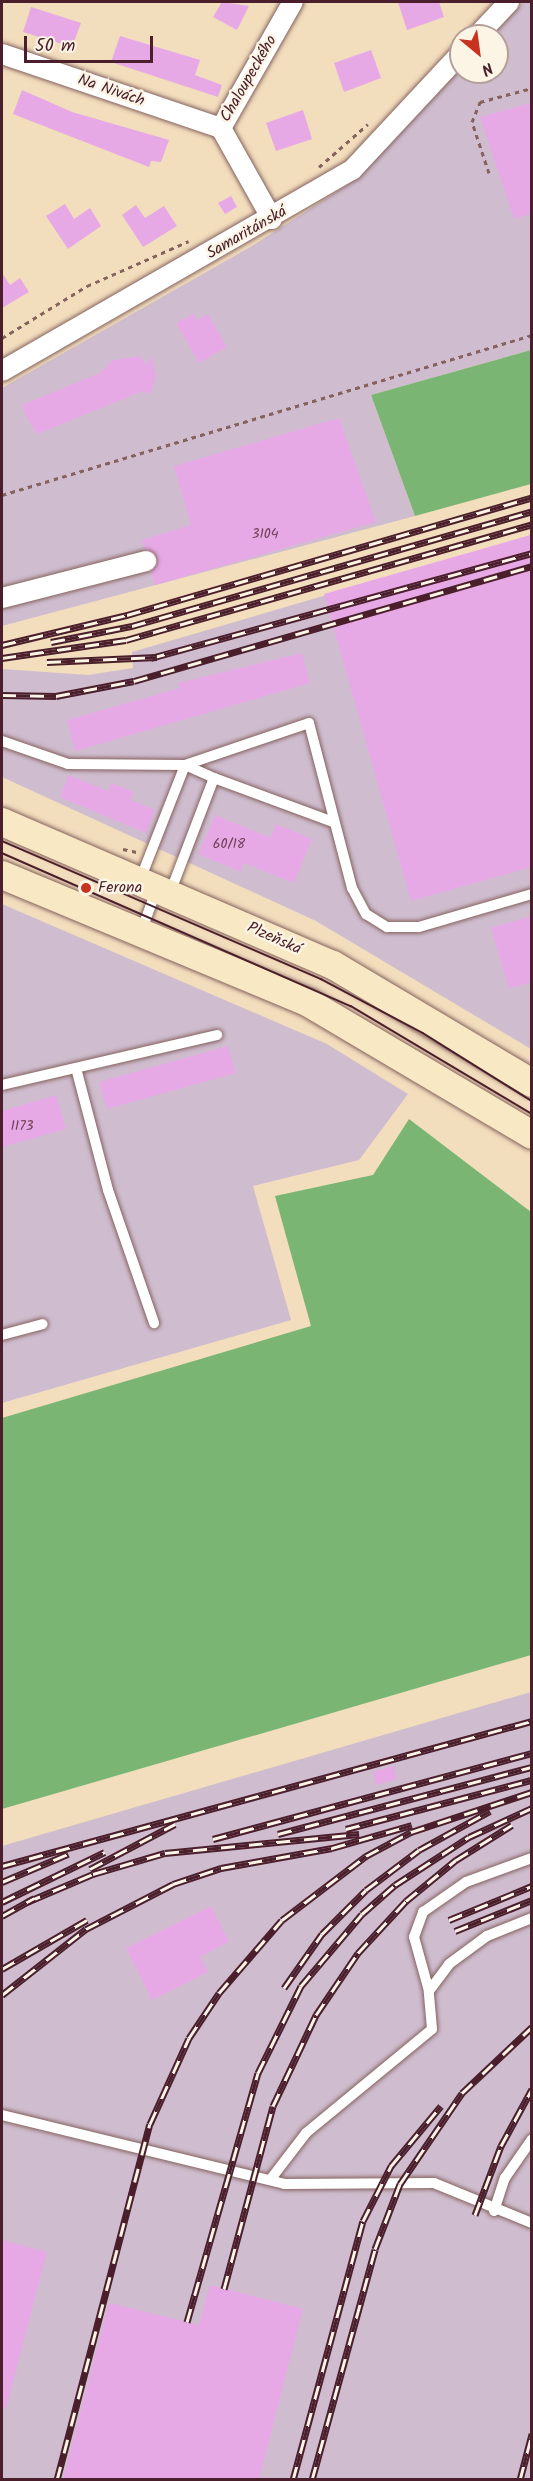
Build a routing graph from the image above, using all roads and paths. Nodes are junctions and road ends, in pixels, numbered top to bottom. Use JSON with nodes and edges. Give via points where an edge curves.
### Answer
{"nodes":[{"id":1,"x":293,"y":2,"type":"edge"},
{"id":2,"x":509,"y":2,"type":"edge"},
{"id":3,"x":488,"y":24,"type":"edge"},
{"id":4,"x":2,"y":54,"type":"edge"},
{"id":5,"x":449,"y":66,"type":"edge"},
{"id":6,"x":531,"y":88,"type":"edge"},
{"id":7,"x":221,"y":128,"type":"junction"},
{"id":8,"x":489,"y":173,"type":"dead end"},
{"id":9,"x":272,"y":219,"type":"junction"},
{"id":10,"x":531,"y":335,"type":"edge"},
{"id":11,"x":2,"y":371,"type":"edge"},
{"id":12,"x":2,"y":495,"type":"edge"},
{"id":13,"x":146,"y":561,"type":"dead end"},
{"id":14,"x":2,"y":598,"type":"edge"},
{"id":15,"x":2,"y":741,"type":"edge"},
{"id":16,"x":185,"y":765,"type":"junction"},
{"id":17,"x":214,"y":778,"type":"junction"},
{"id":18,"x":2,"y":822,"type":"edge"},
{"id":19,"x":333,"y":822,"type":"junction"},
{"id":20,"x":2,"y":875,"type":"edge"},
{"id":21,"x":155,"y":887,"type":"junction"},
{"id":22,"x":531,"y":894,"type":"edge"},
{"id":23,"x":141,"y":932,"type":"junction"},
{"id":24,"x":217,"y":1035,"type":"dead end"},
{"id":25,"x":76,"y":1068,"type":"junction"},
{"id":26,"x":531,"y":1083,"type":"edge"},
{"id":27,"x":2,"y":1085,"type":"edge"},
{"id":28,"x":531,"y":1136,"type":"edge"},
{"id":29,"x":154,"y":1323,"type":"dead end"},
{"id":30,"x":43,"y":1324,"type":"dead end"},
{"id":31,"x":2,"y":1335,"type":"edge"},
{"id":32,"x":531,"y":1858,"type":"edge"},
{"id":33,"x":531,"y":1918,"type":"edge"},
{"id":34,"x":429,"y":1991,"type":"junction"},
{"id":35,"x":2,"y":2115,"type":"edge"},
{"id":36,"x":531,"y":2139,"type":"edge"},
{"id":37,"x":270,"y":2180,"type":"junction"},
{"id":38,"x":494,"y":2211,"type":"junction"},
{"id":39,"x":531,"y":2223,"type":"edge"}],
"edges":[{"from":1,"to":7,"type":"street","name":"Chaloupeckého"},
{"from":2,"to":3,"type":"street"},
{"from":4,"to":7,"type":"street","name":"Na Nivách"},
{"from":5,"to":9,"type":"street","name":"Samaritánská","via":[[352,171]]},
{"from":6,"to":8,"type":"path","via":[[480,102],[472,122]]},
{"from":7,"to":9,"type":"street","name":"Chaloupeckého"},
{"from":9,"to":11,"type":"street","name":"Samaritánská"},
{"from":10,"to":12,"type":"path"},
{"from":13,"to":14,"type":"street"},
{"from":15,"to":16,"type":"lane","via":[[68,764]]},
{"from":16,"to":17,"type":"lane"},
{"from":16,"to":19,"type":"lane","via":[[309,723]]},
{"from":16,"to":21,"type":"lane"},
{"from":17,"to":19,"type":"lane"},
{"from":17,"to":21,"type":"lane"},
{"from":18,"to":21,"type":"main road","name":"Plzeňská"},
{"from":19,"to":22,"type":"lane","via":[[352,888],[366,914],[387,927],[419,927]]},
{"from":20,"to":23,"type":"main road"},
{"from":21,"to":23,"type":"lane"},
{"from":21,"to":26,"type":"main road","name":"Plzeňská","via":[[333,965]]},
{"from":23,"to":28,"type":"main road","via":[[309,1004]]},
{"from":24,"to":25,"type":"lane"},
{"from":25,"to":27,"type":"lane"},
{"from":25,"to":29,"type":"lane","via":[[108,1190]]},
{"from":30,"to":31,"type":"lane"},
{"from":32,"to":34,"type":"lane","via":[[466,1882],[423,1912],[414,1937]]},
{"from":33,"to":34,"type":"lane","via":[[487,1936],[449,1964]]},
{"from":34,"to":37,"type":"lane","via":[[432,2029],[306,2133]]},
{"from":35,"to":37,"type":"lane"},
{"from":36,"to":38,"type":"lane","via":[[505,2178]]},
{"from":37,"to":38,"type":"lane","via":[[434,2183],[480,2200]]},
{"from":38,"to":39,"type":"lane"}]}
